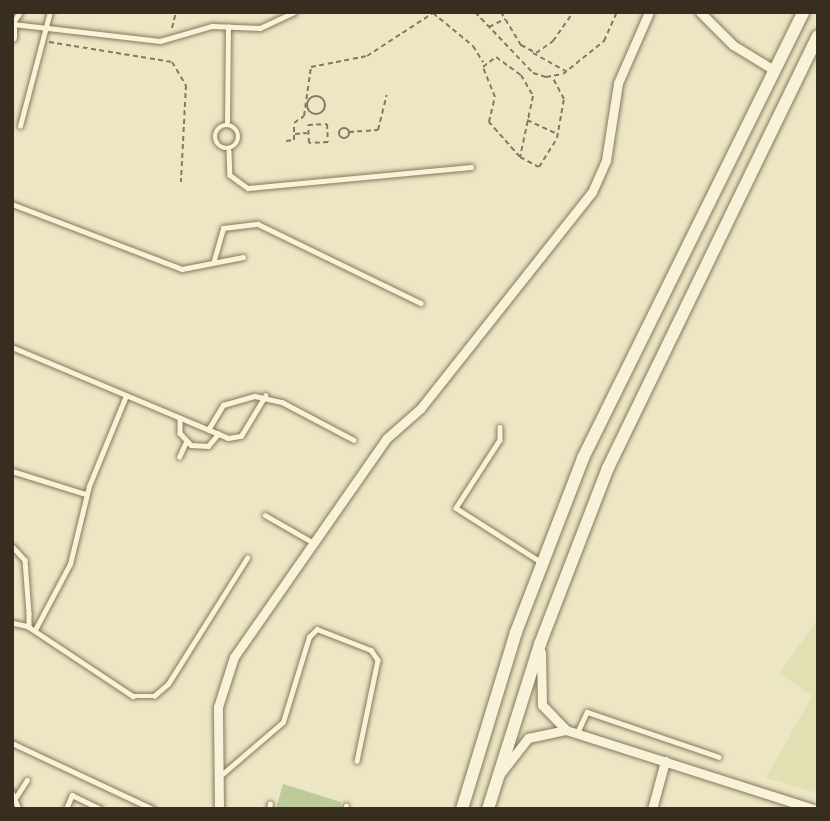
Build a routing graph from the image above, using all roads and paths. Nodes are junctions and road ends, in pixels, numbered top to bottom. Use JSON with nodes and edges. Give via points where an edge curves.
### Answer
{"nodes":[{"id":1,"x":20,"y":12,"type":"edge"},
{"id":2,"x":50,"y":12,"type":"edge"},
{"id":3,"x":176,"y":12,"type":"edge"},
{"id":4,"x":295,"y":12,"type":"edge"},
{"id":5,"x":475,"y":12,"type":"edge"},
{"id":6,"x":501,"y":12,"type":"edge"},
{"id":7,"x":573,"y":12,"type":"edge"},
{"id":8,"x":617,"y":12,"type":"edge"},
{"id":9,"x":649,"y":12,"type":"edge"},
{"id":10,"x":700,"y":12,"type":"edge"},
{"id":11,"x":803,"y":12,"type":"edge"},
{"id":12,"x":433,"y":13,"type":"edge"},
{"id":13,"x":506,"y":18,"type":"junction"},
{"id":14,"x":12,"y":25,"type":"edge"},
{"id":15,"x":228,"y":27,"type":"junction"},
{"id":16,"x":489,"y":27,"type":"junction"},
{"id":17,"x":47,"y":29,"type":"junction"},
{"id":18,"x":818,"y":36,"type":"edge"},
{"id":19,"x":12,"y":37,"type":"edge"},
{"id":20,"x":44,"y":41,"type":"junction"},
{"id":21,"x":170,"y":41,"type":"junction"},
{"id":22,"x":533,"y":52,"type":"junction"},
{"id":23,"x":483,"y":64,"type":"junction"},
{"id":24,"x":774,"y":70,"type":"junction"},
{"id":25,"x":567,"y":71,"type":"junction"},
{"id":26,"x":552,"y":77,"type":"junction"},
{"id":27,"x":387,"y":95,"type":"dead end"},
{"id":28,"x":316,"y":114,"type":"junction"},
{"id":29,"x":526,"y":119,"type":"junction"},
{"id":30,"x":228,"y":122,"type":"junction"},
{"id":31,"x":317,"y":124,"type":"junction"},
{"id":32,"x":20,"y":126,"type":"dead end"},
{"id":33,"x":349,"y":132,"type":"junction"},
{"id":34,"x":327,"y":133,"type":"junction"},
{"id":35,"x":339,"y":133,"type":"junction"},
{"id":36,"x":294,"y":134,"type":"junction"},
{"id":37,"x":308,"y":134,"type":"junction"},
{"id":38,"x":559,"y":134,"type":"junction"},
{"id":39,"x":285,"y":141,"type":"dead end"},
{"id":40,"x":229,"y":151,"type":"junction"},
{"id":41,"x":520,"y":157,"type":"junction"},
{"id":42,"x":471,"y":167,"type":"dead end"},
{"id":43,"x":181,"y":183,"type":"dead end"},
{"id":44,"x":12,"y":204,"type":"edge"},
{"id":45,"x":243,"y":257,"type":"dead end"},
{"id":46,"x":214,"y":260,"type":"junction"},
{"id":47,"x":421,"y":303,"type":"dead end"},
{"id":48,"x":12,"y":347,"type":"edge"},
{"id":49,"x":126,"y":396,"type":"junction"},
{"id":50,"x":265,"y":396,"type":"junction"},
{"id":51,"x":180,"y":418,"type":"junction"},
{"id":52,"x":500,"y":427,"type":"dead end"},
{"id":53,"x":208,"y":430,"type":"junction"},
{"id":54,"x":218,"y":434,"type":"junction"},
{"id":55,"x":354,"y":440,"type":"dead end"},
{"id":56,"x":186,"y":442,"type":"junction"},
{"id":57,"x":180,"y":457,"type":"dead end"},
{"id":58,"x":12,"y":471,"type":"edge"},
{"id":59,"x":86,"y":494,"type":"junction"},
{"id":60,"x":265,"y":514,"type":"dead end"},
{"id":61,"x":315,"y":544,"type":"junction"},
{"id":62,"x":12,"y":546,"type":"edge"},
{"id":63,"x":247,"y":558,"type":"dead end"},
{"id":64,"x":542,"y":562,"type":"junction"},
{"id":65,"x":12,"y":622,"type":"edge"},
{"id":66,"x":29,"y":626,"type":"junction"},
{"id":67,"x":35,"y":631,"type":"junction"},
{"id":68,"x":540,"y":644,"type":"junction"},
{"id":69,"x":566,"y":730,"type":"junction"},
{"id":70,"x":577,"y":734,"type":"junction"},
{"id":71,"x":12,"y":743,"type":"edge"},
{"id":72,"x":719,"y":757,"type":"dead end"},
{"id":73,"x":357,"y":761,"type":"dead end"},
{"id":74,"x":665,"y":761,"type":"junction"},
{"id":75,"x":498,"y":776,"type":"junction"},
{"id":76,"x":218,"y":778,"type":"junction"},
{"id":77,"x":27,"y":780,"type":"dead end"},
{"id":78,"x":14,"y":795,"type":"edge"},
{"id":79,"x":816,"y":808,"type":"edge"},
{"id":80,"x":19,"y":809,"type":"edge"},
{"id":81,"x":66,"y":809,"type":"edge"},
{"id":82,"x":101,"y":809,"type":"edge"},
{"id":83,"x":153,"y":809,"type":"edge"},
{"id":84,"x":219,"y":809,"type":"edge"},
{"id":85,"x":461,"y":809,"type":"edge"},
{"id":86,"x":488,"y":809,"type":"edge"},
{"id":87,"x":652,"y":809,"type":"edge"}],
"edges":[{"from":1,"to":14,"type":"lane"},
{"from":2,"to":17,"type":"lane"},
{"from":3,"to":21,"type":"path"},
{"from":4,"to":15,"type":"lane","via":[[260,28]]},
{"from":5,"to":16,"type":"path"},
{"from":6,"to":13,"type":"path"},
{"from":7,"to":22,"type":"path","via":[[553,41]]},
{"from":8,"to":25,"type":"path","via":[[604,41]]},
{"from":9,"to":61,"type":"street","via":[[618,83],[606,160],[592,192],[420,409],[387,438]]},
{"from":10,"to":24,"type":"street","via":[[733,45]]},
{"from":11,"to":24,"type":"street"},
{"from":12,"to":23,"type":"path","via":[[473,46]]},
{"from":12,"to":36,"type":"path","via":[[426,23],[367,56],[311,67],[304,116],[293,123]]},
{"from":13,"to":16,"type":"path"},
{"from":13,"to":22,"type":"path"},
{"from":14,"to":17,"type":"lane"},
{"from":14,"to":19,"type":"street"},
{"from":15,"to":21,"type":"lane"},
{"from":15,"to":30,"type":"lane"},
{"from":16,"to":26,"type":"path","via":[[533,73]]},
{"from":17,"to":20,"type":"lane"},
{"from":17,"to":21,"type":"lane"},
{"from":18,"to":68,"type":"street","via":[[640,395]]},
{"from":20,"to":32,"type":"lane"},
{"from":20,"to":43,"type":"path","via":[[172,62],[186,85]]},
{"from":22,"to":25,"type":"path"},
{"from":23,"to":29,"type":"path","via":[[499,57],[523,77],[534,99]]},
{"from":23,"to":41,"type":"path","via":[[495,97],[489,122]]},
{"from":24,"to":64,"type":"street","via":[[616,384]]},
{"from":25,"to":26,"type":"path"},
{"from":26,"to":38,"type":"path","via":[[564,99]]},
{"from":27,"to":33,"type":"path","via":[[378,130]]},
{"from":28,"to":28,"type":"path","via":[[325,102],[313,96],[307,107]]},
{"from":28,"to":31,"type":"path"},
{"from":29,"to":38,"type":"path"},
{"from":29,"to":41,"type":"path","via":[[528,140]]},
{"from":30,"to":40,"type":"lane","via":[[235,128]]},
{"from":30,"to":40,"type":"lane","via":[[219,128],[219,144]]},
{"from":31,"to":34,"type":"path","via":[[327,124]]},
{"from":31,"to":37,"type":"path","via":[[308,125]]},
{"from":33,"to":35,"type":"path","via":[[345,138]]},
{"from":33,"to":35,"type":"path","via":[[343,127]]},
{"from":34,"to":35,"type":"path"},
{"from":34,"to":37,"type":"path","via":[[328,142],[309,143]]},
{"from":36,"to":37,"type":"path"},
{"from":36,"to":39,"type":"path"},
{"from":38,"to":41,"type":"path","via":[[539,167]]},
{"from":40,"to":42,"type":"lane","via":[[230,175],[248,188]]},
{"from":44,"to":46,"type":"lane","via":[[182,269]]},
{"from":45,"to":46,"type":"lane"},
{"from":46,"to":47,"type":"lane","via":[[223,228],[258,224]]},
{"from":48,"to":49,"type":"lane"},
{"from":49,"to":51,"type":"lane"},
{"from":49,"to":59,"type":"lane"},
{"from":50,"to":53,"type":"lane","via":[[230,401]]},
{"from":50,"to":54,"type":"lane","via":[[242,436]]},
{"from":50,"to":55,"type":"lane"},
{"from":51,"to":53,"type":"lane"},
{"from":51,"to":56,"type":"lane"},
{"from":52,"to":64,"type":"lane","via":[[500,440],[456,508]]},
{"from":53,"to":54,"type":"lane"},
{"from":54,"to":56,"type":"lane","via":[[203,448]]},
{"from":56,"to":57,"type":"lane"},
{"from":58,"to":59,"type":"lane"},
{"from":59,"to":67,"type":"lane","via":[[69,564]]},
{"from":60,"to":61,"type":"lane"},
{"from":61,"to":76,"type":"street","via":[[227,673],[217,716]]},
{"from":62,"to":66,"type":"lane","via":[[25,560]]},
{"from":63,"to":67,"type":"lane","via":[[168,684],[154,696],[134,696]]},
{"from":64,"to":85,"type":"street"},
{"from":65,"to":66,"type":"lane"},
{"from":66,"to":67,"type":"lane"},
{"from":68,"to":69,"type":"street","via":[[542,705]]},
{"from":68,"to":75,"type":"street"},
{"from":69,"to":70,"type":"street"},
{"from":69,"to":75,"type":"street","via":[[528,738]]},
{"from":70,"to":72,"type":"lane","via":[[587,712]]},
{"from":70,"to":74,"type":"street"},
{"from":71,"to":83,"type":"lane"},
{"from":73,"to":76,"type":"lane","via":[[378,660],[371,650],[317,629],[309,637],[283,722]]},
{"from":74,"to":79,"type":"street"},
{"from":74,"to":87,"type":"street"},
{"from":75,"to":86,"type":"street"},
{"from":76,"to":84,"type":"street"},
{"from":77,"to":78,"type":"lane"},
{"from":78,"to":80,"type":"lane"},
{"from":81,"to":82,"type":"lane","via":[[72,795]]}]}
